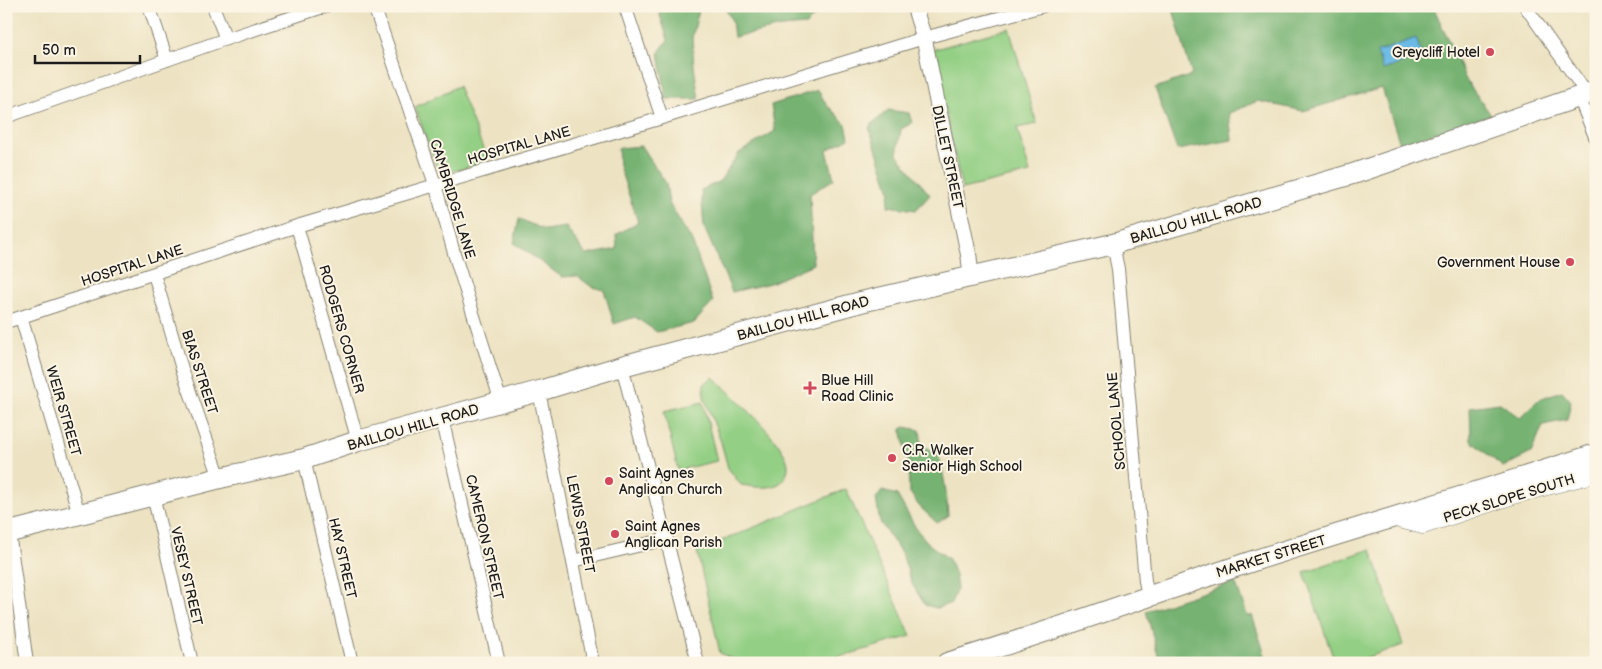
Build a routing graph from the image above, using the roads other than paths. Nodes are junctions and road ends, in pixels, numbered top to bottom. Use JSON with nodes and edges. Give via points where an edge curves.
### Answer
{"nodes":[{"id":1,"x":149,"y":6,"type":"edge"},
{"id":2,"x":213,"y":6,"type":"edge"},
{"id":3,"x":326,"y":6,"type":"edge"},
{"id":4,"x":374,"y":6,"type":"edge"},
{"id":5,"x":625,"y":6,"type":"edge"},
{"id":6,"x":914,"y":6,"type":"edge"},
{"id":7,"x":1043,"y":6,"type":"edge"},
{"id":8,"x":1526,"y":6,"type":"edge"},
{"id":9,"x":924,"y":38,"type":"junction"},
{"id":10,"x":226,"y":39,"type":"junction"},
{"id":11,"x":167,"y":60,"type":"junction"},
{"id":12,"x":1587,"y":94,"type":"edge"},
{"id":13,"x":6,"y":116,"type":"edge"},
{"id":14,"x":662,"y":118,"type":"junction"},
{"id":15,"x":1596,"y":138,"type":"edge"},
{"id":16,"x":436,"y":184,"type":"junction"},
{"id":17,"x":297,"y":226,"type":"junction"},
{"id":18,"x":1113,"y":244,"type":"junction"},
{"id":19,"x":154,"y":274,"type":"junction"},
{"id":20,"x":971,"y":276,"type":"junction"},
{"id":21,"x":21,"y":317,"type":"junction"},
{"id":22,"x":6,"y":322,"type":"edge"},
{"id":23,"x":622,"y":366,"type":"junction"},
{"id":24,"x":540,"y":391,"type":"junction"},
{"id":25,"x":501,"y":402,"type":"junction"},
{"id":26,"x":442,"y":418,"type":"junction"},
{"id":27,"x":358,"y":441,"type":"junction"},
{"id":28,"x":1596,"y":454,"type":"edge"},
{"id":29,"x":304,"y":460,"type":"junction"},
{"id":30,"x":1596,"y":473,"type":"edge"},
{"id":31,"x":220,"y":478,"type":"junction"},
{"id":32,"x":153,"y":495,"type":"junction"},
{"id":33,"x":79,"y":514,"type":"junction"},
{"id":34,"x":1396,"y":518,"type":"junction"},
{"id":35,"x":8,"y":533,"type":"edge"},
{"id":36,"x":666,"y":539,"type":"junction"},
{"id":37,"x":573,"y":561,"type":"junction"},
{"id":38,"x":1148,"y":596,"type":"junction"},
{"id":39,"x":28,"y":663,"type":"edge"},
{"id":40,"x":192,"y":663,"type":"edge"},
{"id":41,"x":352,"y":663,"type":"edge"},
{"id":42,"x":499,"y":663,"type":"edge"},
{"id":43,"x":593,"y":663,"type":"edge"},
{"id":44,"x":698,"y":663,"type":"edge"},
{"id":45,"x":947,"y":663,"type":"edge"}],
"edges":[{"from":1,"to":11,"type":"street"},
{"from":2,"to":10,"type":"street"},
{"from":3,"to":10,"type":"street"},
{"from":4,"to":16,"type":"street","name":"CAMBRIDGE LANE"},
{"from":5,"to":14,"type":"street"},
{"from":6,"to":9,"type":"street","name":"DILLET STREET"},
{"from":7,"to":9,"type":"street","name":"HOSPITAL LANE"},
{"from":8,"to":12,"type":"street"},
{"from":9,"to":14,"type":"street","name":"HOSPITAL LANE"},
{"from":9,"to":20,"type":"street","name":"DILLET STREET"},
{"from":10,"to":11,"type":"street"},
{"from":11,"to":13,"type":"street"},
{"from":12,"to":15,"type":"street"},
{"from":12,"to":18,"type":"main road","name":"BAILLOU HILL ROAD","via":[[1356,173]]},
{"from":14,"to":16,"type":"street","name":"HOSPITAL LANE"},
{"from":16,"to":17,"type":"street","name":"HOSPITAL LANE"},
{"from":16,"to":25,"type":"street","name":"CAMBRIDGE LANE"},
{"from":17,"to":19,"type":"street","name":"HOSPITAL LANE"},
{"from":17,"to":27,"type":"street","name":"RODGERS CORNER"},
{"from":18,"to":20,"type":"main road","name":"BAILLOU HILL ROAD"},
{"from":18,"to":38,"type":"street","name":"SCHOOL LANE","via":[[1118,269]]},
{"from":19,"to":21,"type":"street","name":"HOSPITAL LANE"},
{"from":19,"to":31,"type":"street","name":"BIAS STREET","via":[[182,369]]},
{"from":20,"to":23,"type":"main road","name":"BAILLOU HILL ROAD"},
{"from":21,"to":22,"type":"street","name":"HOSPITAL LANE"},
{"from":21,"to":33,"type":"street","name":"WEIR STREET"},
{"from":23,"to":24,"type":"main road","name":"BAILLOU HILL ROAD"},
{"from":23,"to":36,"type":"street"},
{"from":24,"to":25,"type":"main road","name":"BAILLOU HILL ROAD"},
{"from":24,"to":37,"type":"street","name":"LEWIS STREET"},
{"from":25,"to":26,"type":"main road","name":"BAILLOU HILL ROAD"},
{"from":26,"to":27,"type":"main road","name":"BAILLOU HILL ROAD"},
{"from":26,"to":42,"type":"street","name":"CAMERON STREET"},
{"from":27,"to":29,"type":"main road","name":"BAILLOU HILL ROAD"},
{"from":28,"to":34,"type":"main road","name":"MARKET STREET"},
{"from":29,"to":31,"type":"main road","name":"BAILLOU HILL ROAD"},
{"from":29,"to":41,"type":"street","name":"HAY STREET"},
{"from":30,"to":34,"type":"main road","name":"PECK SLOPE SOUTH","via":[[1516,494],[1423,525]]},
{"from":31,"to":32,"type":"main road","name":"BAILLOU HILL ROAD"},
{"from":32,"to":33,"type":"main road","name":"BAILLOU HILL ROAD"},
{"from":32,"to":40,"type":"street","name":"VESEY STREET"},
{"from":33,"to":35,"type":"main road","name":"BAILLOU HILL ROAD"},
{"from":34,"to":38,"type":"main road","name":"MARKET STREET"},
{"from":35,"to":39,"type":"street"},
{"from":36,"to":37,"type":"street"},
{"from":36,"to":44,"type":"street"},
{"from":37,"to":43,"type":"street","name":"LEWIS STREET"},
{"from":38,"to":45,"type":"main road","name":"MARKET STREET","via":[[1036,636]]}]}
